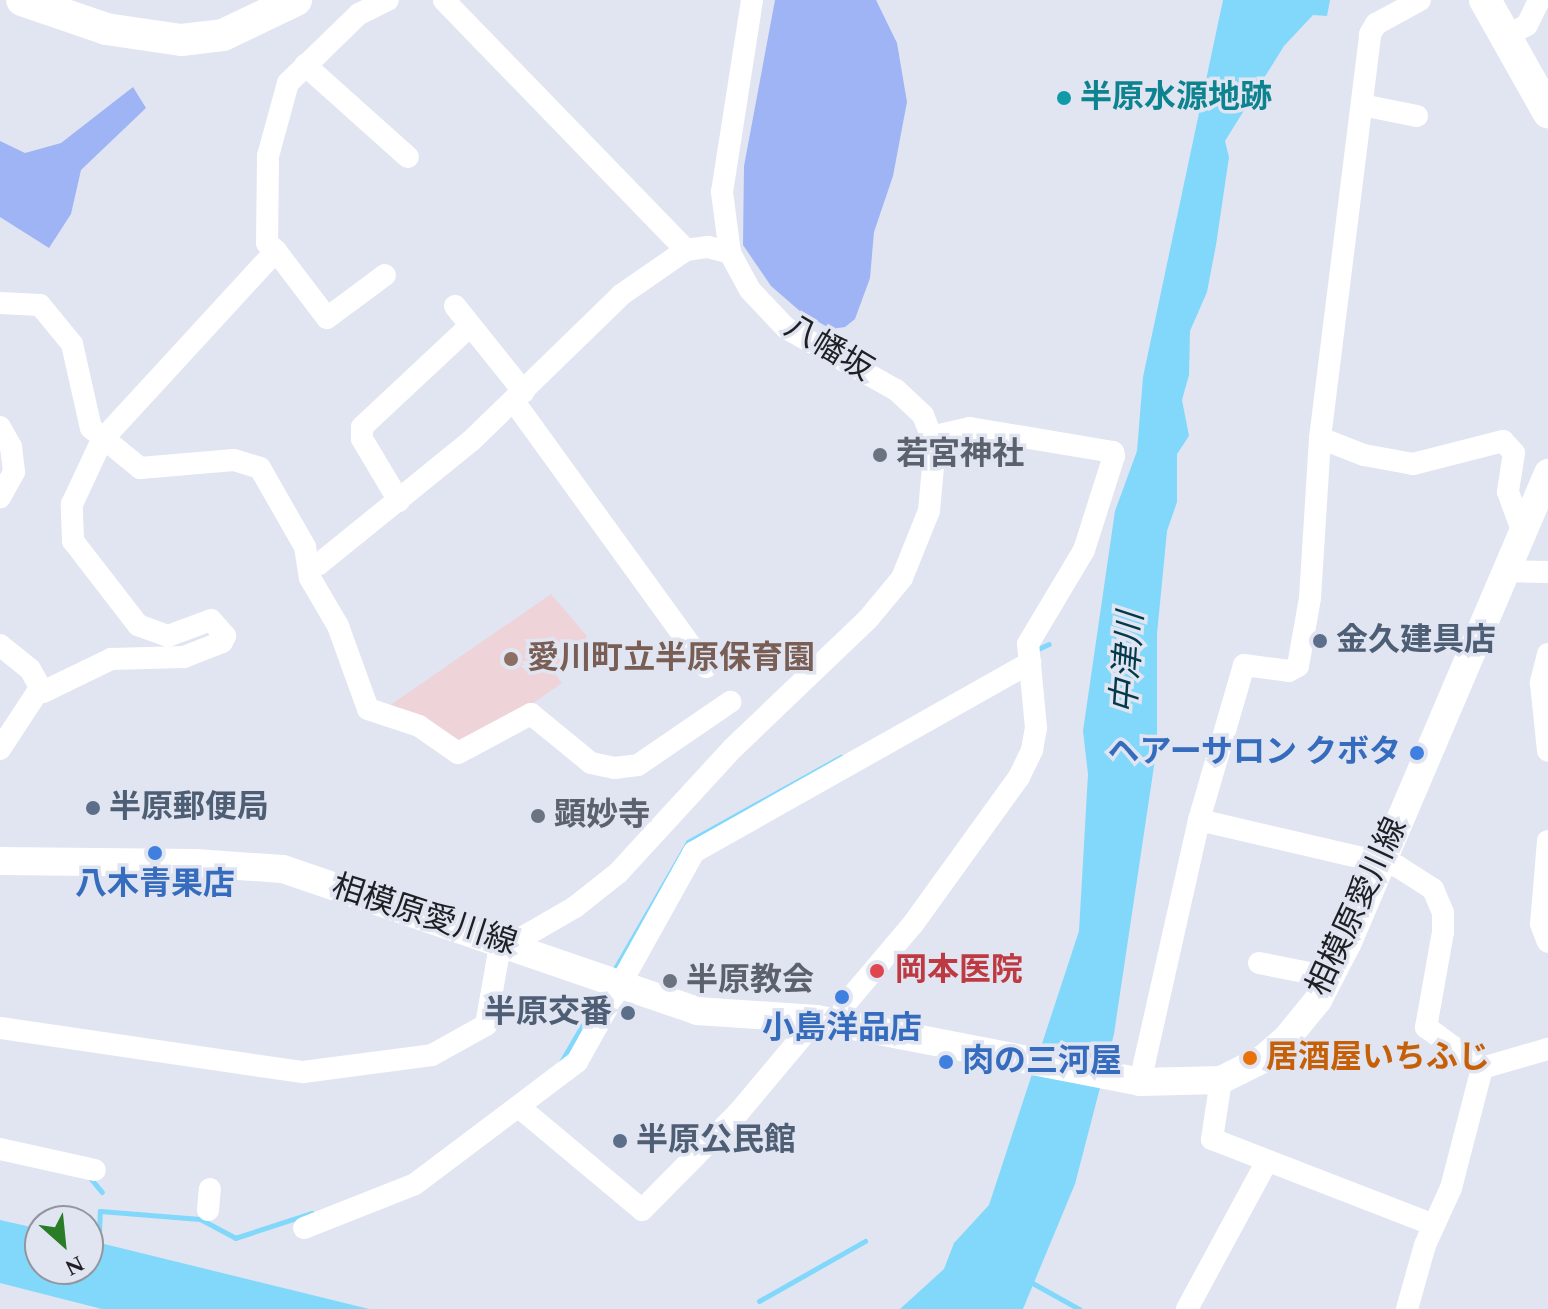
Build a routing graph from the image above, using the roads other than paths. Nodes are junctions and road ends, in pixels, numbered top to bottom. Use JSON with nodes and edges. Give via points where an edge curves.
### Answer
{"nodes":[{"id":1,"x":22,"y":0,"type":"edge"},
{"id":2,"x":296,"y":0,"type":"edge"},
{"id":3,"x":388,"y":0,"type":"edge"},
{"id":4,"x":444,"y":0,"type":"edge"},
{"id":5,"x":752,"y":0,"type":"edge"},
{"id":6,"x":1420,"y":0,"type":"edge"},
{"id":7,"x":1485,"y":0,"type":"edge"},
{"id":8,"x":1539,"y":0,"type":"edge"},
{"id":9,"x":1506,"y":37,"type":"junction"},
{"id":10,"x":305,"y":65,"type":"junction"},
{"id":11,"x":1362,"y":105,"type":"junction"},
{"id":12,"x":1548,"y":112,"type":"edge"},
{"id":13,"x":1417,"y":116,"type":"dead end"},
{"id":14,"x":408,"y":157,"type":"dead end"},
{"id":15,"x":686,"y":250,"type":"junction"},
{"id":16,"x":276,"y":251,"type":"junction"},
{"id":17,"x":730,"y":253,"type":"junction"},
{"id":18,"x":385,"y":275,"type":"dead end"},
{"id":19,"x":0,"y":303,"type":"edge"},
{"id":20,"x":455,"y":306,"type":"dead end"},
{"id":21,"x":470,"y":326,"type":"junction"},
{"id":22,"x":519,"y":397,"type":"junction"},
{"id":23,"x":0,"y":427,"type":"edge"},
{"id":24,"x":934,"y":436,"type":"junction"},
{"id":25,"x":1320,"y":438,"type":"junction"},
{"id":26,"x":102,"y":440,"type":"junction"},
{"id":27,"x":1548,"y":473,"type":"edge"},
{"id":28,"x":0,"y":497,"type":"edge"},
{"id":29,"x":399,"y":501,"type":"junction"},
{"id":30,"x":1523,"y":533,"type":"junction"},
{"id":31,"x":311,"y":564,"type":"junction"},
{"id":32,"x":1506,"y":571,"type":"junction"},
{"id":33,"x":1548,"y":572,"type":"edge"},
{"id":34,"x":0,"y":645,"type":"edge"},
{"id":35,"x":1548,"y":654,"type":"edge"},
{"id":36,"x":1030,"y":663,"type":"junction"},
{"id":37,"x":706,"y":667,"type":"dead end"},
{"id":38,"x":40,"y":688,"type":"junction"},
{"id":39,"x":730,"y":702,"type":"dead end"},
{"id":40,"x":0,"y":749,"type":"edge"},
{"id":41,"x":1548,"y":751,"type":"edge"},
{"id":42,"x":1199,"y":820,"type":"junction"},
{"id":43,"x":1548,"y":841,"type":"edge"},
{"id":44,"x":0,"y":861,"type":"edge"},
{"id":45,"x":1380,"y":863,"type":"junction"},
{"id":46,"x":506,"y":942,"type":"junction"},
{"id":47,"x":1548,"y":942,"type":"edge"},
{"id":48,"x":1259,"y":963,"type":"dead end"},
{"id":49,"x":1330,"y":977,"type":"junction"},
{"id":50,"x":618,"y":985,"type":"junction"},
{"id":51,"x":828,"y":1021,"type":"junction"},
{"id":52,"x":0,"y":1028,"type":"edge"},
{"id":53,"x":1548,"y":1049,"type":"edge"},
{"id":54,"x":1482,"y":1068,"type":"junction"},
{"id":55,"x":1221,"y":1080,"type":"junction"},
{"id":56,"x":1140,"y":1082,"type":"junction"},
{"id":57,"x":519,"y":1107,"type":"junction"},
{"id":58,"x":0,"y":1149,"type":"edge"},
{"id":59,"x":1267,"y":1161,"type":"junction"},
{"id":60,"x":95,"y":1170,"type":"dead end"},
{"id":61,"x":1434,"y":1225,"type":"junction"},
{"id":62,"x":304,"y":1228,"type":"dead end"},
{"id":63,"x":1187,"y":1309,"type":"edge"},
{"id":64,"x":1407,"y":1309,"type":"edge"}],
"edges":[{"from":1,"to":2,"type":"highway","via":[[106,29],[181,40],[223,35]]},
{"from":3,"to":10,"type":"street","via":[[359,14]]},
{"from":4,"to":15,"type":"street"},
{"from":5,"to":17,"type":"street","via":[[722,192]]},
{"from":6,"to":11,"type":"street","via":[[1372,28]]},
{"from":7,"to":9,"type":"highway"},
{"from":8,"to":9,"type":"street","via":[[1527,25]]},
{"from":9,"to":12,"type":"highway"},
{"from":10,"to":14,"type":"street"},
{"from":10,"to":16,"type":"street","via":[[288,83],[268,156],[267,243]]},
{"from":11,"to":13,"type":"street"},
{"from":11,"to":25,"type":"street"},
{"from":15,"to":17,"type":"street","via":[[708,247]]},
{"from":15,"to":22,"type":"street","via":[[621,295]]},
{"from":16,"to":18,"type":"street","via":[[327,318]]},
{"from":16,"to":26,"type":"street"},
{"from":17,"to":24,"type":"street","name":"八幡坂","via":[[750,290],[786,328],[904,396]]},
{"from":19,"to":26,"type":"street","via":[[40,305],[72,344],[85,417]]},
{"from":20,"to":21,"type":"street"},
{"from":21,"to":22,"type":"street"},
{"from":21,"to":29,"type":"street","via":[[362,427],[362,439]]},
{"from":22,"to":29,"type":"street"},
{"from":22,"to":37,"type":"street"},
{"from":23,"to":28,"type":"street","via":[[11,447],[14,472]]},
{"from":24,"to":36,"type":"street","via":[[970,428],[1113,452],[1084,550],[1028,644]]},
{"from":24,"to":46,"type":"street","via":[[929,511],[891,592],[722,760],[618,873],[575,907]]},
{"from":25,"to":30,"type":"street","via":[[1364,455],[1413,464],[1503,441],[1514,453],[1508,492]]},
{"from":25,"to":42,"type":"street","via":[[1315,542],[1298,666],[1289,671],[1244,665]]},
{"from":26,"to":31,"type":"street","via":[[140,468],[252,462],[280,497]]},
{"from":26,"to":38,"type":"street","via":[[72,504],[70,532],[84,557],[138,625],[168,636],[211,620],[225,636],[184,657],[111,659],[43,692]]},
{"from":27,"to":30,"type":"main road","name":"相模原愛川線"},
{"from":29,"to":31,"type":"street","via":[[319,564]]},
{"from":30,"to":32,"type":"main road","name":"相模原愛川線"},
{"from":31,"to":39,"type":"street","via":[[310,578],[338,626],[368,709],[419,726],[458,753],[531,714],[591,763],[614,768],[638,765]]},
{"from":32,"to":33,"type":"street"},
{"from":32,"to":45,"type":"main road","name":"相模原愛川線"},
{"from":34,"to":38,"type":"street","via":[[30,669]]},
{"from":35,"to":41,"type":"street","via":[[1541,683]]},
{"from":36,"to":50,"type":"street","via":[[694,852]]},
{"from":36,"to":51,"type":"street","via":[[1036,728],[1019,777],[913,924]]},
{"from":38,"to":40,"type":"street"},
{"from":42,"to":45,"type":"street"},
{"from":42,"to":56,"type":"street"},
{"from":43,"to":47,"type":"street","via":[[1541,924]]},
{"from":44,"to":46,"type":"main road","name":"相模原愛川線","via":[[283,869]]},
{"from":45,"to":49,"type":"main road","name":"相模原愛川線"},
{"from":45,"to":54,"type":"street","via":[[1418,877],[1439,900],[1443,932],[1426,1027]]},
{"from":46,"to":50,"type":"main road","name":"相模原愛川線"},
{"from":46,"to":52,"type":"street","via":[[486,1025],[432,1055],[303,1072]]},
{"from":48,"to":49,"type":"street"},
{"from":49,"to":55,"type":"main road","name":"相模原愛川線","via":[[1287,1038],[1263,1059]]},
{"from":50,"to":51,"type":"main road","name":"相模原愛川線","via":[[697,1011]]},
{"from":50,"to":57,"type":"street","via":[[577,1062]]},
{"from":51,"to":56,"type":"main road","name":"相模原愛川線"},
{"from":51,"to":57,"type":"street","via":[[642,1210]]},
{"from":53,"to":54,"type":"street"},
{"from":54,"to":61,"type":"street","via":[[1451,1188]]},
{"from":55,"to":56,"type":"main road","name":"相模原愛川線"},
{"from":55,"to":59,"type":"street","via":[[1212,1139]]},
{"from":57,"to":62,"type":"street","via":[[415,1184]]},
{"from":58,"to":60,"type":"street"},
{"from":59,"to":61,"type":"street"},
{"from":59,"to":63,"type":"street"},
{"from":61,"to":64,"type":"street"}]}
